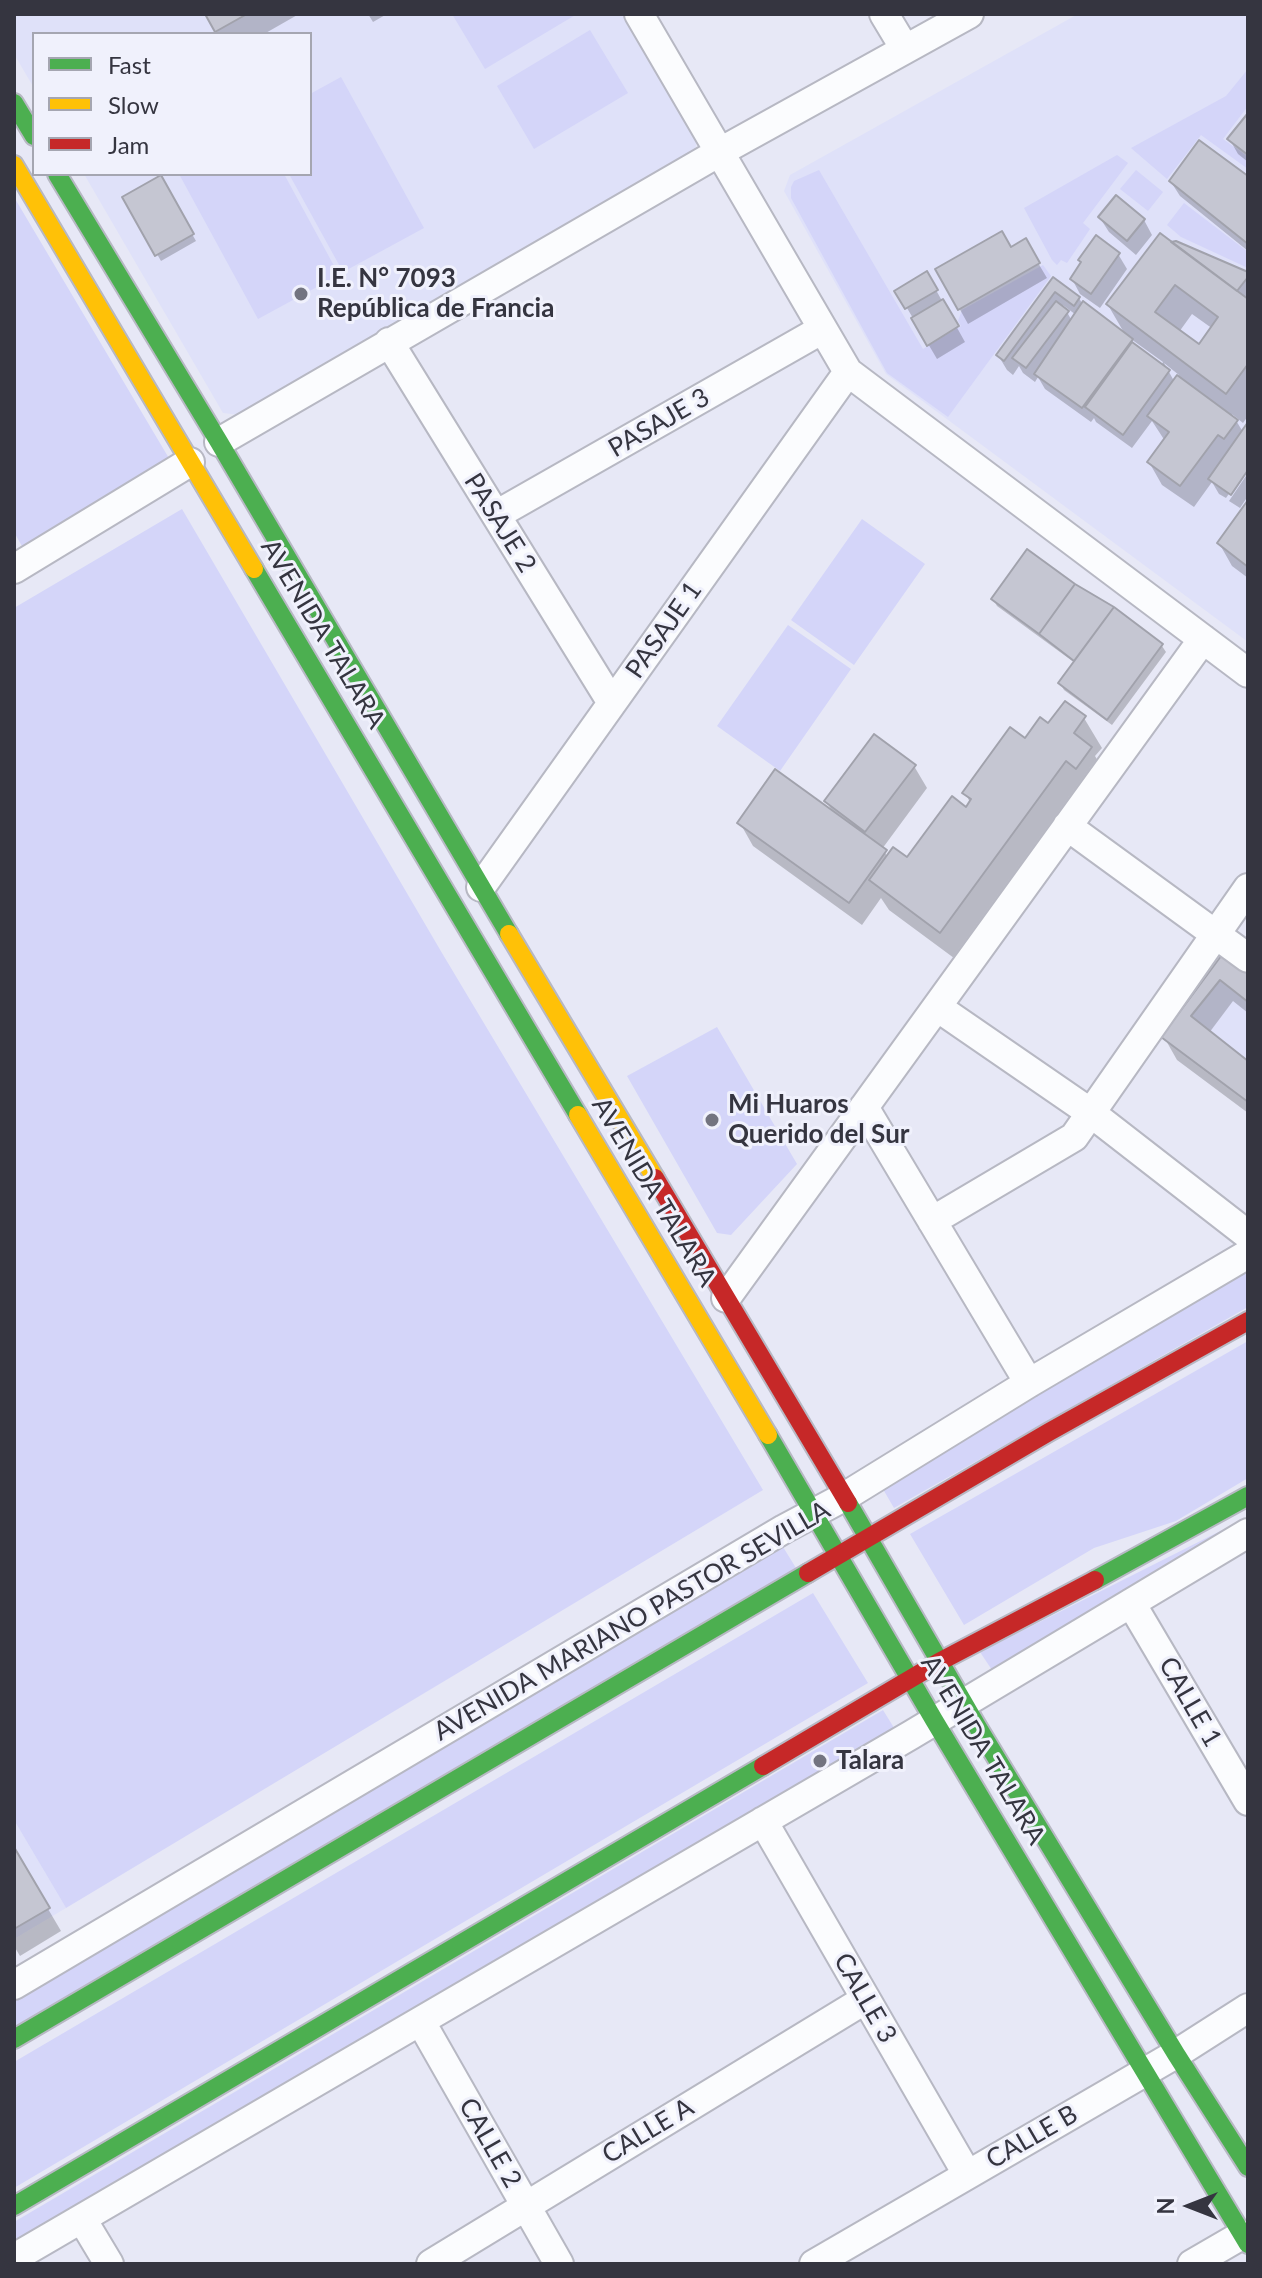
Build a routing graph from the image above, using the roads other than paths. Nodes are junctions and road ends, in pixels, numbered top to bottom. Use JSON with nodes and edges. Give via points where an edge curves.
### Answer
{"nodes":[{"id":1,"x":639,"y":14,"type":"edge"},
{"id":2,"x":884,"y":14,"type":"edge"},
{"id":3,"x":969,"y":14,"type":"edge"},
{"id":4,"x":905,"y":49,"type":"junction"},
{"id":5,"x":14,"y":103,"type":"edge"},
{"id":6,"x":32,"y":133,"type":"edge"},
{"id":7,"x":718,"y":153,"type":"junction"},
{"id":8,"x":14,"y":165,"type":"edge"},
{"id":9,"x":58,"y":176,"type":"edge"},
{"id":10,"x":821,"y":330,"type":"junction"},
{"id":11,"x":389,"y":342,"type":"junction"},
{"id":12,"x":848,"y":372,"type":"junction"},
{"id":13,"x":219,"y":442,"type":"junction"},
{"id":14,"x":190,"y":462,"type":"junction"},
{"id":15,"x":496,"y":515,"type":"junction"},
{"id":16,"x":16,"y":564,"type":"edge"},
{"id":17,"x":1203,"y":639,"type":"junction"},
{"id":18,"x":1248,"y":673,"type":"edge"},
{"id":19,"x":612,"y":703,"type":"junction"},
{"id":20,"x":1067,"y":826,"type":"junction"},
{"id":21,"x":481,"y":887,"type":"junction"},
{"id":22,"x":1248,"y":888,"type":"edge"},
{"id":23,"x":1215,"y":934,"type":"junction"},
{"id":24,"x":1248,"y":958,"type":"edge"},
{"id":25,"x":937,"y":1007,"type":"junction"},
{"id":26,"x":864,"y":1107,"type":"junction"},
{"id":27,"x":1091,"y":1113,"type":"junction"},
{"id":28,"x":932,"y":1221,"type":"junction"},
{"id":29,"x":1248,"y":1235,"type":"edge"},
{"id":30,"x":1248,"y":1254,"type":"edge"},
{"id":31,"x":726,"y":1298,"type":"junction"},
{"id":32,"x":1248,"y":1321,"type":"edge"},
{"id":33,"x":1029,"y":1383,"type":"junction"},
{"id":34,"x":1248,"y":1496,"type":"edge"},
{"id":35,"x":844,"y":1497,"type":"junction"},
{"id":36,"x":814,"y":1514,"type":"junction"},
{"id":37,"x":1248,"y":1533,"type":"edge"},
{"id":38,"x":869,"y":1538,"type":"junction"},
{"id":39,"x":839,"y":1555,"type":"junction"},
{"id":40,"x":1131,"y":1603,"type":"junction"},
{"id":41,"x":939,"y":1662,"type":"junction"},
{"id":42,"x":910,"y":1679,"type":"junction"},
{"id":43,"x":963,"y":1702,"type":"junction"},
{"id":44,"x":934,"y":1720,"type":"junction"},
{"id":45,"x":1245,"y":1788,"type":"edge"},
{"id":46,"x":763,"y":1821,"type":"junction"},
{"id":47,"x":14,"y":1985,"type":"edge"},
{"id":48,"x":866,"y":1999,"type":"junction"},
{"id":49,"x":1248,"y":2008,"type":"edge"},
{"id":50,"x":421,"y":2022,"type":"junction"},
{"id":51,"x":14,"y":2039,"type":"edge"},
{"id":52,"x":1176,"y":2054,"type":"junction"},
{"id":53,"x":1144,"y":2070,"type":"junction"},
{"id":54,"x":1248,"y":2167,"type":"edge"},
{"id":55,"x":967,"y":2174,"type":"junction"},
{"id":56,"x":14,"y":2206,"type":"edge"},
{"id":57,"x":526,"y":2206,"type":"junction"},
{"id":58,"x":82,"y":2219,"type":"junction"},
{"id":59,"x":1245,"y":2240,"type":"edge"},
{"id":60,"x":14,"y":2258,"type":"edge"},
{"id":61,"x":109,"y":2264,"type":"edge"},
{"id":62,"x":431,"y":2264,"type":"edge"},
{"id":63,"x":559,"y":2264,"type":"edge"},
{"id":64,"x":814,"y":2264,"type":"edge"},
{"id":65,"x":1192,"y":2264,"type":"edge"}],
"edges":[{"from":1,"to":7,"type":"street"},
{"from":2,"to":4,"type":"street"},
{"from":3,"to":4,"type":"street"},
{"from":4,"to":7,"type":"street"},
{"from":5,"to":6,"type":"street"},
{"from":7,"to":10,"type":"street"},
{"from":7,"to":11,"type":"street"},
{"from":8,"to":14,"type":"street","name":"AVENIDA TALARA"},
{"from":9,"to":13,"type":"street","name":"AVENIDA TALARA"},
{"from":10,"to":12,"type":"street"},
{"from":10,"to":15,"type":"street","name":"PASAJE 3"},
{"from":11,"to":13,"type":"street"},
{"from":11,"to":15,"type":"street","name":"PASAJE 2"},
{"from":12,"to":17,"type":"street"},
{"from":12,"to":19,"type":"street","name":"PASAJE 1"},
{"from":13,"to":21,"type":"street","name":"AVENIDA TALARA"},
{"from":14,"to":16,"type":"street"},
{"from":14,"to":36,"type":"street","name":"AVENIDA TALARA"},
{"from":15,"to":19,"type":"street","name":"PASAJE 2"},
{"from":17,"to":18,"type":"street"},
{"from":17,"to":20,"type":"street"},
{"from":19,"to":21,"type":"street","name":"PASAJE 1"},
{"from":20,"to":23,"type":"street"},
{"from":20,"to":25,"type":"street"},
{"from":21,"to":31,"type":"street","name":"AVENIDA TALARA"},
{"from":22,"to":23,"type":"street"},
{"from":23,"to":24,"type":"street"},
{"from":23,"to":27,"type":"street"},
{"from":25,"to":26,"type":"street"},
{"from":25,"to":27,"type":"street"},
{"from":26,"to":28,"type":"street"},
{"from":26,"to":31,"type":"street"},
{"from":27,"to":28,"type":"street","via":[[1074,1137]]},
{"from":27,"to":29,"type":"street"},
{"from":28,"to":33,"type":"street"},
{"from":30,"to":33,"type":"street","name":"AVENIDA MARIANO PASTOR SEVILLA"},
{"from":31,"to":35,"type":"street","name":"AVENIDA TALARA"},
{"from":32,"to":38,"type":"street","name":"AVENIDA MARIANO PASTOR SEVILLA"},
{"from":33,"to":35,"type":"street","name":"AVENIDA MARIANO PASTOR SEVILLA"},
{"from":34,"to":41,"type":"street"},
{"from":35,"to":36,"type":"street","name":"AVENIDA MARIANO PASTOR SEVILLA"},
{"from":35,"to":38,"type":"street","name":"AVENIDA TALARA"},
{"from":36,"to":39,"type":"street","name":"AVENIDA TALARA"},
{"from":36,"to":47,"type":"street","name":"AVENIDA MARIANO PASTOR SEVILLA"},
{"from":37,"to":40,"type":"street"},
{"from":38,"to":39,"type":"street","name":"AVENIDA MARIANO PASTOR SEVILLA"},
{"from":38,"to":41,"type":"street","name":"AVENIDA TALARA"},
{"from":39,"to":42,"type":"street","name":"AVENIDA TALARA"},
{"from":39,"to":51,"type":"street","name":"AVENIDA MARIANO PASTOR SEVILLA"},
{"from":40,"to":43,"type":"street"},
{"from":40,"to":45,"type":"street","name":"CALLE 1"},
{"from":41,"to":42,"type":"street"},
{"from":41,"to":43,"type":"street","name":"AVENIDA TALARA"},
{"from":42,"to":44,"type":"street","name":"AVENIDA TALARA"},
{"from":42,"to":56,"type":"street"},
{"from":43,"to":44,"type":"street"},
{"from":43,"to":52,"type":"street","name":"AVENIDA TALARA"},
{"from":44,"to":46,"type":"street"},
{"from":44,"to":53,"type":"street","name":"AVENIDA TALARA"},
{"from":46,"to":48,"type":"street","name":"CALLE 3"},
{"from":46,"to":50,"type":"street"},
{"from":48,"to":55,"type":"street","name":"CALLE 3"},
{"from":48,"to":57,"type":"street","name":"CALLE A"},
{"from":49,"to":52,"type":"street","name":"CALLE B"},
{"from":50,"to":57,"type":"street","name":"CALLE 2"},
{"from":50,"to":58,"type":"street"},
{"from":52,"to":53,"type":"street","name":"CALLE B"},
{"from":52,"to":54,"type":"street","name":"AVENIDA TALARA"},
{"from":53,"to":55,"type":"street","name":"CALLE B"},
{"from":53,"to":59,"type":"street","name":"AVENIDA TALARA"},
{"from":55,"to":64,"type":"street","name":"CALLE B"},
{"from":57,"to":62,"type":"street","name":"CALLE A"},
{"from":57,"to":63,"type":"street","name":"CALLE 2"},
{"from":58,"to":60,"type":"street"},
{"from":58,"to":61,"type":"street"},
{"from":59,"to":65,"type":"street"}]}
